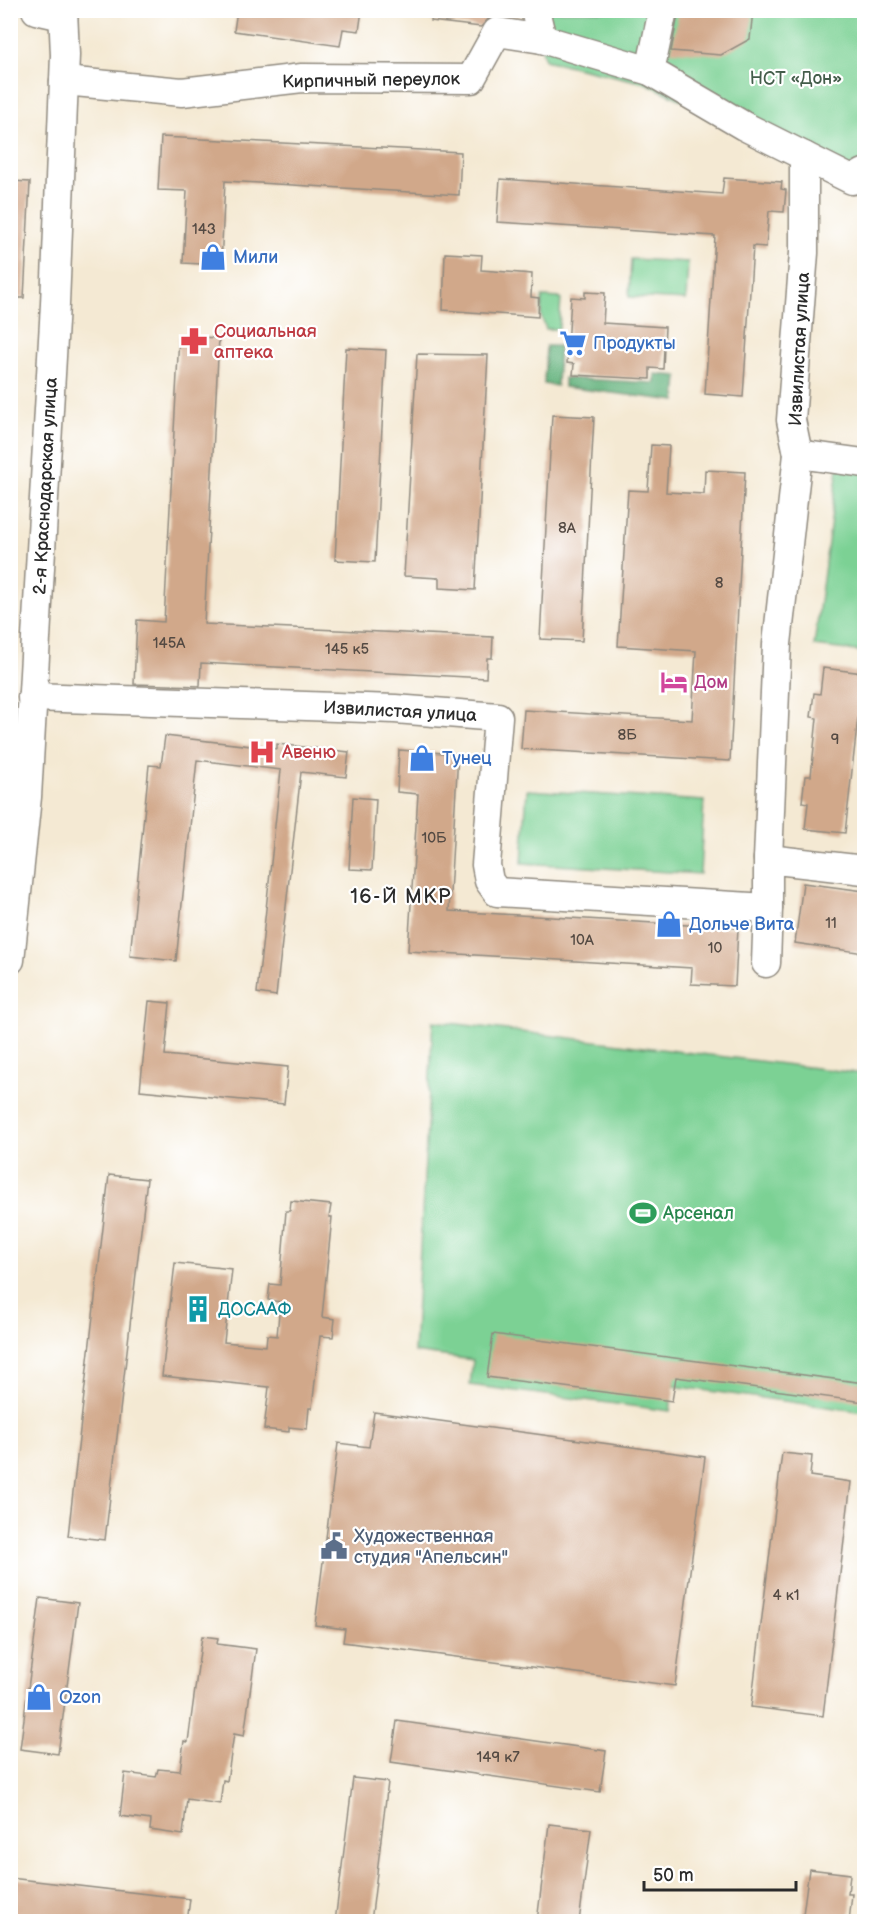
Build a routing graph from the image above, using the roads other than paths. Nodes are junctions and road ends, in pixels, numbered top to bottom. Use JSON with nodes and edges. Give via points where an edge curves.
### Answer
{"nodes":[{"id":1,"x":535,"y":10,"type":"edge"},
{"id":2,"x":663,"y":10,"type":"edge"},
{"id":3,"x":52,"y":12,"type":"edge"},
{"id":4,"x":542,"y":39,"type":"junction"},
{"id":5,"x":650,"y":71,"type":"junction"},
{"id":6,"x":64,"y":81,"type":"junction"},
{"id":7,"x":804,"y":156,"type":"junction"},
{"id":8,"x":864,"y":173,"type":"edge"},
{"id":9,"x":798,"y":454,"type":"junction"},
{"id":10,"x":864,"y":463,"type":"edge"},
{"id":11,"x":32,"y":697,"type":"junction"},
{"id":12,"x":768,"y":859,"type":"junction"},
{"id":13,"x":864,"y":870,"type":"edge"},
{"id":14,"x":768,"y":908,"type":"junction"},
{"id":15,"x":10,"y":960,"type":"edge"},
{"id":16,"x":766,"y":963,"type":"dead end"}],
"edges":[{"from":1,"to":4,"type":"street"},
{"from":2,"to":5,"type":"street"},
{"from":3,"to":6,"type":"street","name":"2-я Краснодарская улица"},
{"from":4,"to":5,"type":"street","name":"Кирпичный переулок"},
{"from":4,"to":6,"type":"street","name":"Кирпичный переулок","via":[[497,32],[471,79],[302,78],[182,92]]},
{"from":5,"to":7,"type":"street","name":"Кирпичный переулок"},
{"from":6,"to":11,"type":"street","name":"2-я Краснодарская улица"},
{"from":7,"to":8,"type":"street","via":[[852,180]]},
{"from":7,"to":9,"type":"street","name":"Извилистая улица","via":[[804,253],[791,420]]},
{"from":9,"to":10,"type":"street"},
{"from":9,"to":12,"type":"street","name":"Извилистая улица","via":[[777,644]]},
{"from":11,"to":14,"type":"street","name":"Извилистая улица","via":[[395,709],[498,717],[486,865],[489,881],[497,892]]},
{"from":11,"to":15,"type":"street","name":"2-я Краснодарская улица","via":[[27,797]]},
{"from":12,"to":13,"type":"street"},
{"from":12,"to":14,"type":"street","name":"Извилистая улица"},
{"from":14,"to":16,"type":"street","name":"Извилистая улица"}]}
